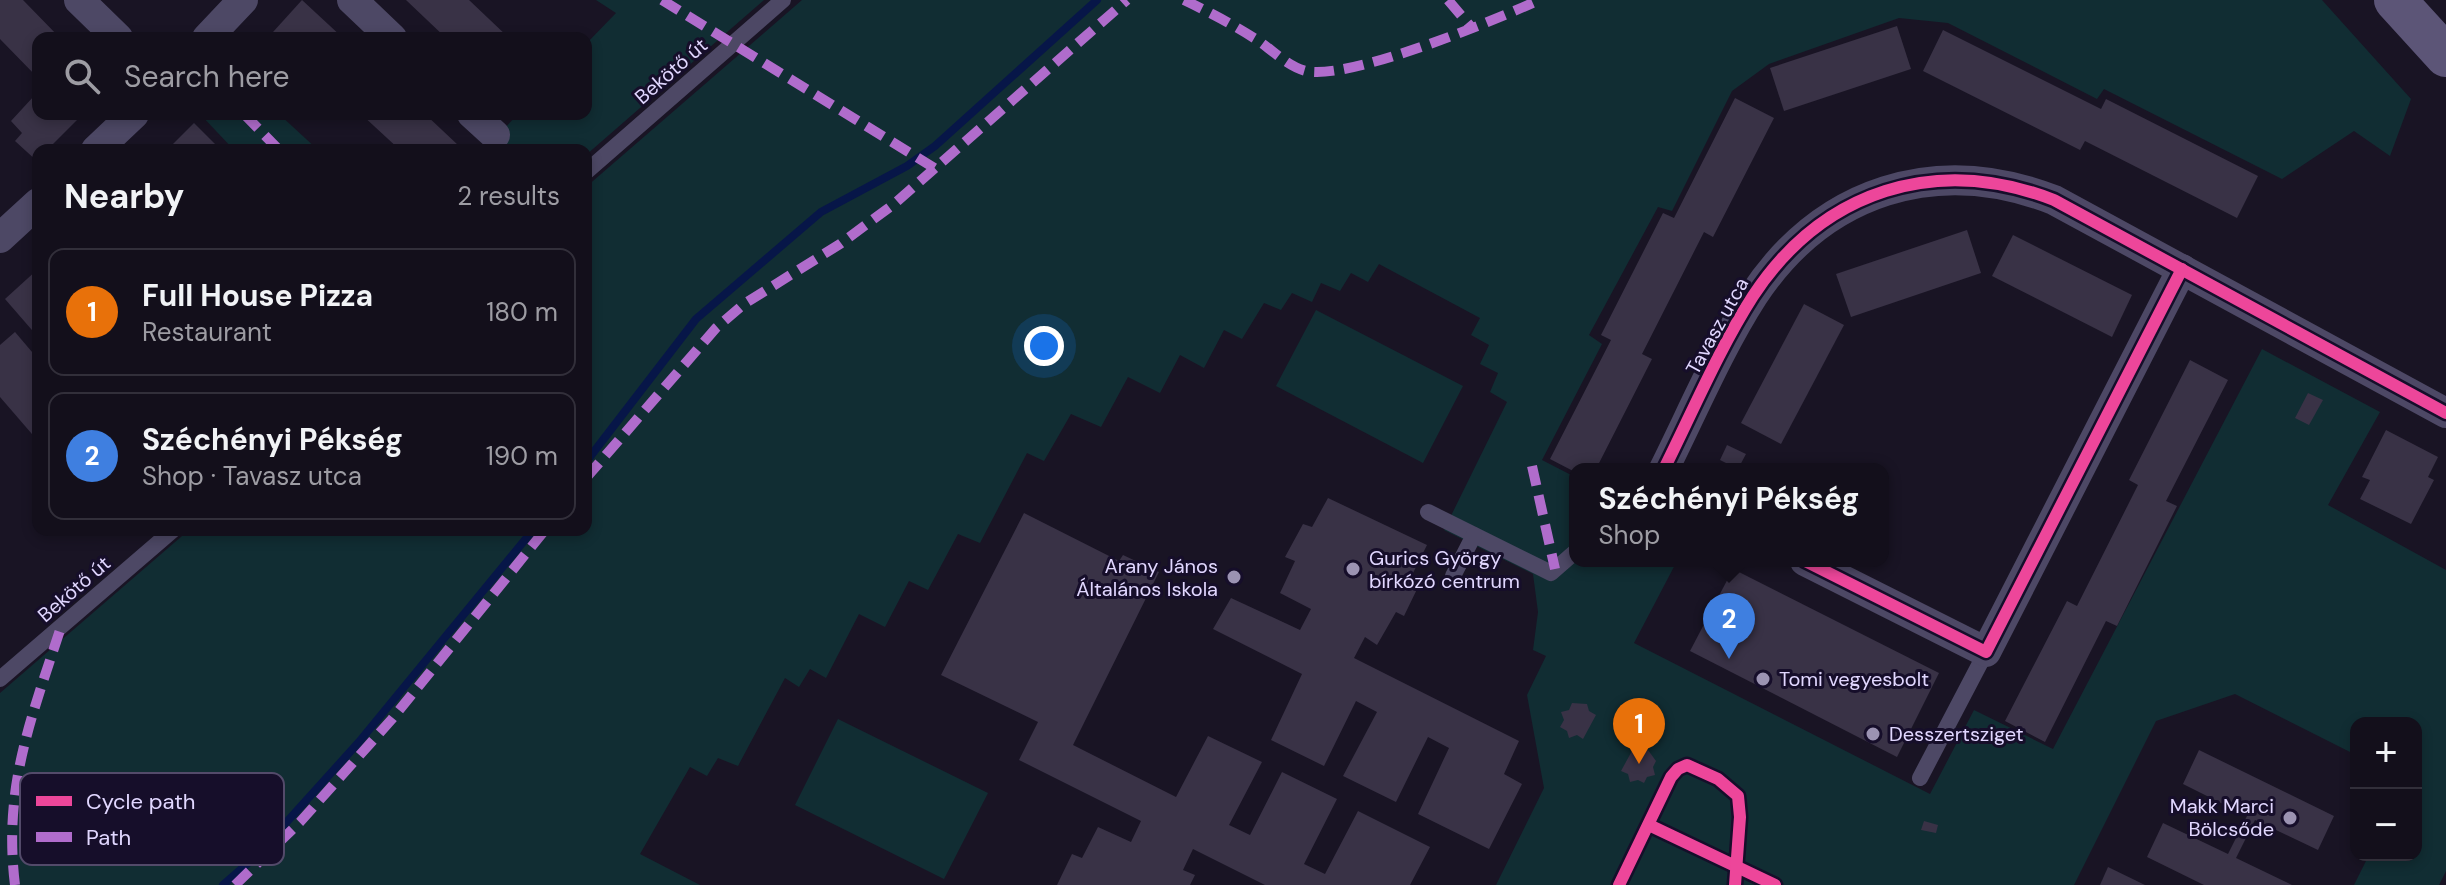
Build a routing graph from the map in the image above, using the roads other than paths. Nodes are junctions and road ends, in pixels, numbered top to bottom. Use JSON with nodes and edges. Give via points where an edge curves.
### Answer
{"nodes":[{"id":1,"x":79,"y":0,"type":"edge"},
{"id":2,"x":243,"y":0,"type":"edge"},
{"id":3,"x":352,"y":0,"type":"edge"},
{"id":4,"x":783,"y":0,"type":"edge"},
{"id":5,"x":2395,"y":0,"type":"edge"},
{"id":6,"x":112,"y":32,"type":"edge"},
{"id":7,"x":213,"y":32,"type":"edge"},
{"id":8,"x":386,"y":32,"type":"edge"},
{"id":9,"x":2446,"y":56,"type":"edge"},
{"id":10,"x":128,"y":120,"type":"edge"},
{"id":11,"x":479,"y":120,"type":"edge"},
{"id":12,"x":495,"y":135,"type":"dead end"},
{"id":13,"x":102,"y":144,"type":"edge"},
{"id":14,"x":592,"y":167,"type":"edge"},
{"id":15,"x":32,"y":209,"type":"edge"},
{"id":16,"x":0,"y":238,"type":"edge"},
{"id":17,"x":2182,"y":269,"type":"junction"},
{"id":18,"x":2446,"y":413,"type":"edge"},
{"id":19,"x":1667,"y":463,"type":"edge"},
{"id":20,"x":1428,"y":512,"type":"dead end"},
{"id":21,"x":1474,"y":535,"type":"junction"},
{"id":22,"x":166,"y":536,"type":"edge"},
{"id":23,"x":1569,"y":557,"type":"edge"},
{"id":24,"x":1817,"y":567,"type":"edge"},
{"id":25,"x":1453,"y":576,"type":"dead end"},
{"id":26,"x":1986,"y":652,"type":"junction"},
{"id":27,"x":0,"y":679,"type":"edge"},
{"id":28,"x":1920,"y":778,"type":"dead end"}],
"edges":[{"from":1,"to":6,"type":"street"},
{"from":2,"to":7,"type":"street"},
{"from":3,"to":8,"type":"street"},
{"from":4,"to":14,"type":"lane","name":"Bekötő út"},
{"from":5,"to":9,"type":"street"},
{"from":10,"to":13,"type":"street"},
{"from":11,"to":12,"type":"street"},
{"from":15,"to":16,"type":"street"},
{"from":17,"to":18,"type":"street","name":"Tavasz utca"},
{"from":17,"to":19,"type":"street","name":"Tavasz utca","via":[[2017,185],[1963,180],[1908,183],[1842,207],[1789,250],[1753,297]]},
{"from":17,"to":26,"type":"street"},
{"from":20,"to":21,"type":"lane"},
{"from":21,"to":23,"type":"lane","via":[[1551,573]]},
{"from":21,"to":25,"type":"lane"},
{"from":22,"to":27,"type":"lane","name":"Bekötő út"},
{"from":24,"to":26,"type":"street"},
{"from":26,"to":28,"type":"lane"}]}
